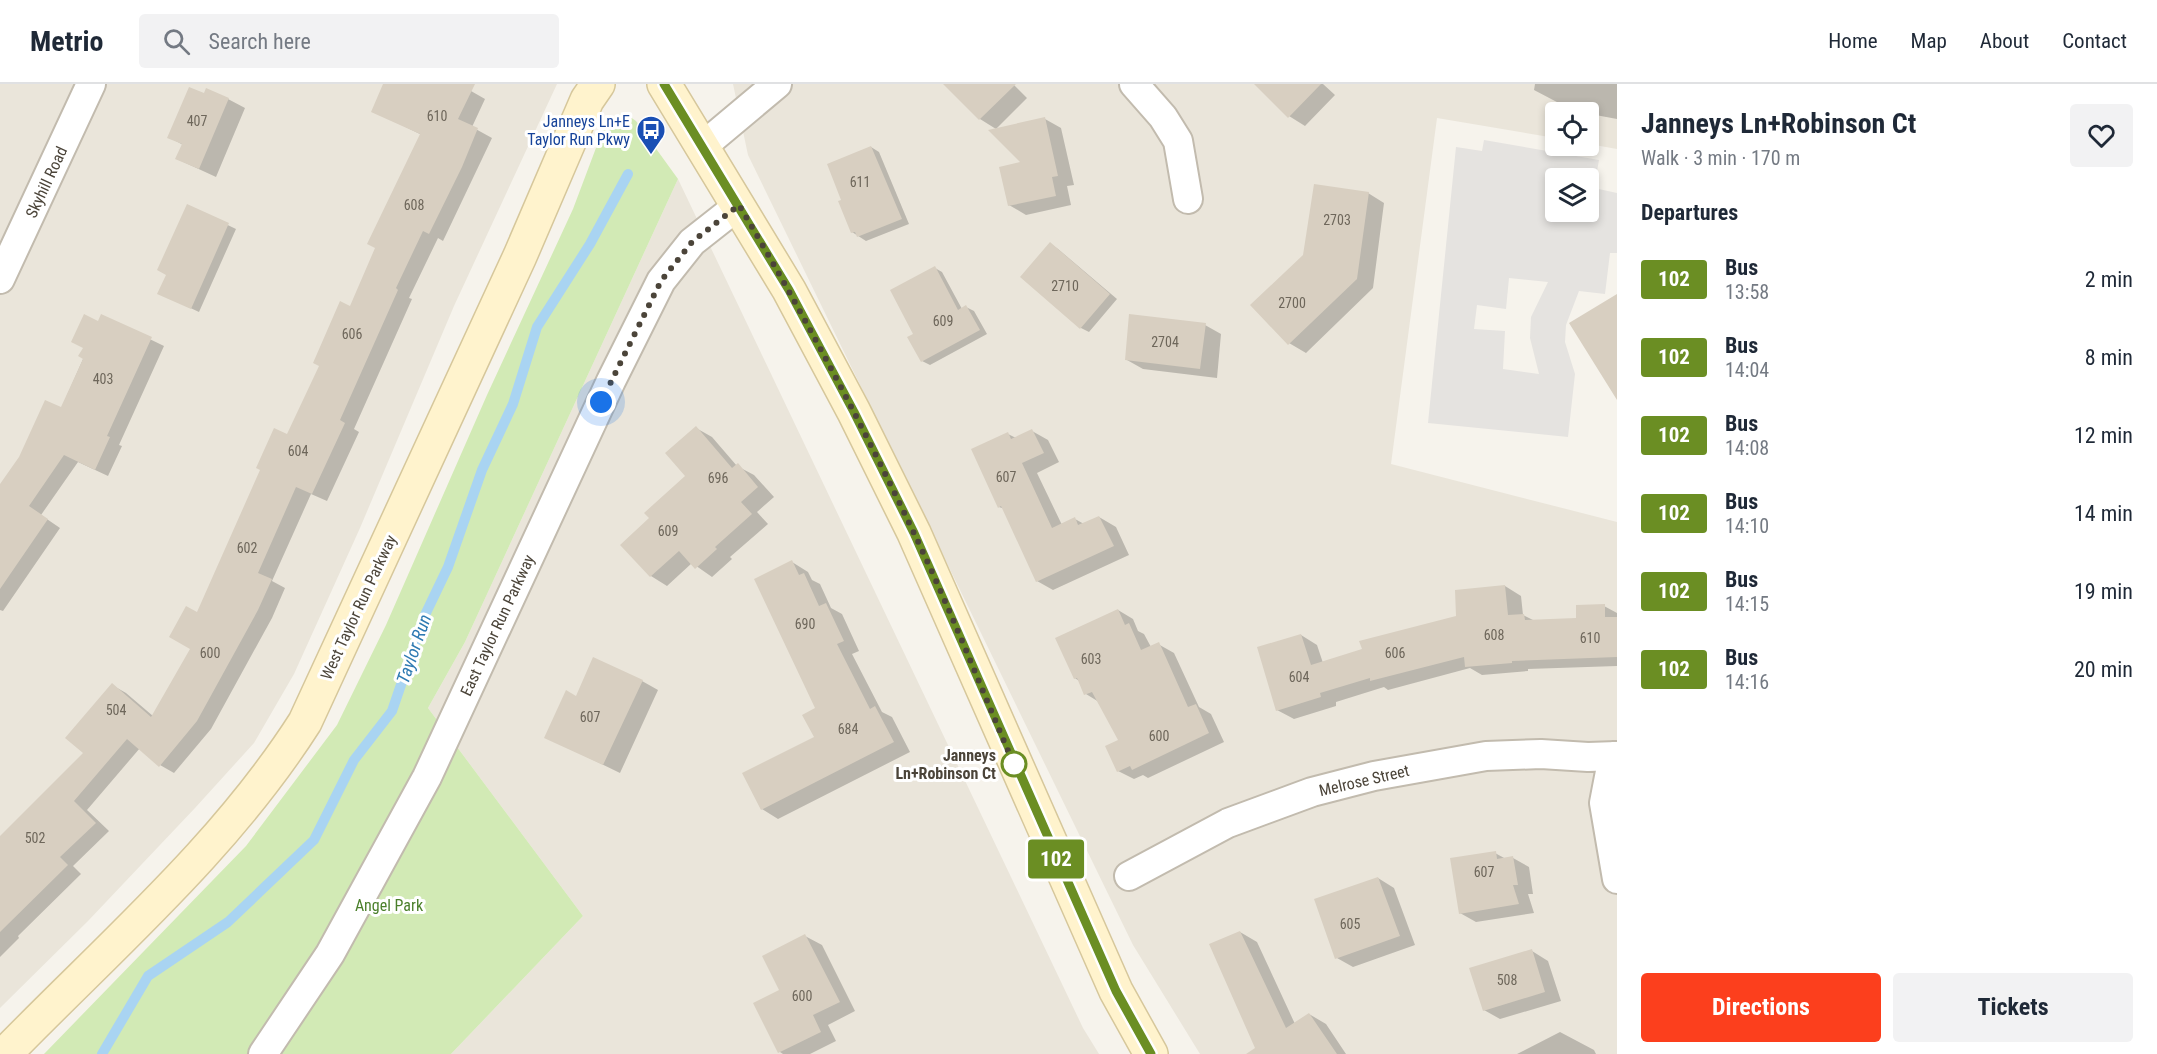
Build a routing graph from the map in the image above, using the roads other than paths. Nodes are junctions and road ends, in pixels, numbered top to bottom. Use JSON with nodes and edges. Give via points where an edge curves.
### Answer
{"nodes":[{"id":1,"x":91,"y":84,"type":"edge"},
{"id":2,"x":598,"y":84,"type":"edge"},
{"id":3,"x":664,"y":84,"type":"edge"},
{"id":4,"x":777,"y":84,"type":"edge"},
{"id":5,"x":1134,"y":84,"type":"edge"},
{"id":6,"x":703,"y":146,"type":"junction"},
{"id":7,"x":1188,"y":199,"type":"dead end"},
{"id":8,"x":739,"y":205,"type":"junction"},
{"id":9,"x":0,"y":279,"type":"edge"},
{"id":10,"x":1615,"y":756,"type":"edge"},
{"id":11,"x":1129,"y":876,"type":"dead end"},
{"id":12,"x":1617,"y":879,"type":"edge"},
{"id":13,"x":5,"y":1054,"type":"edge"},
{"id":14,"x":263,"y":1054,"type":"edge"},
{"id":15,"x":1151,"y":1054,"type":"edge"}],
"edges":[{"from":1,"to":9,"type":"street","name":"Skyhill Road"},
{"from":2,"to":13,"type":"street","name":"West Taylor Run Parkway","via":[[587,100],[305,722],[282,758],[208,851]]},
{"from":3,"to":6,"type":"street"},
{"from":4,"to":6,"type":"street"},
{"from":5,"to":7,"type":"street","via":[[1164,117],[1178,141]]},
{"from":6,"to":8,"type":"street"},
{"from":8,"to":14,"type":"street","name":"East Taylor Run Parkway","via":[[692,242],[661,281],[427,777],[330,954]]},
{"from":8,"to":15,"type":"street","via":[[789,290],[914,533],[1116,991]]},
{"from":10,"to":11,"type":"street","name":"Melrose Street","via":[[1486,756],[1374,776],[1312,792],[1228,823]]},
{"from":10,"to":12,"type":"street","via":[[1604,803]]}]}
